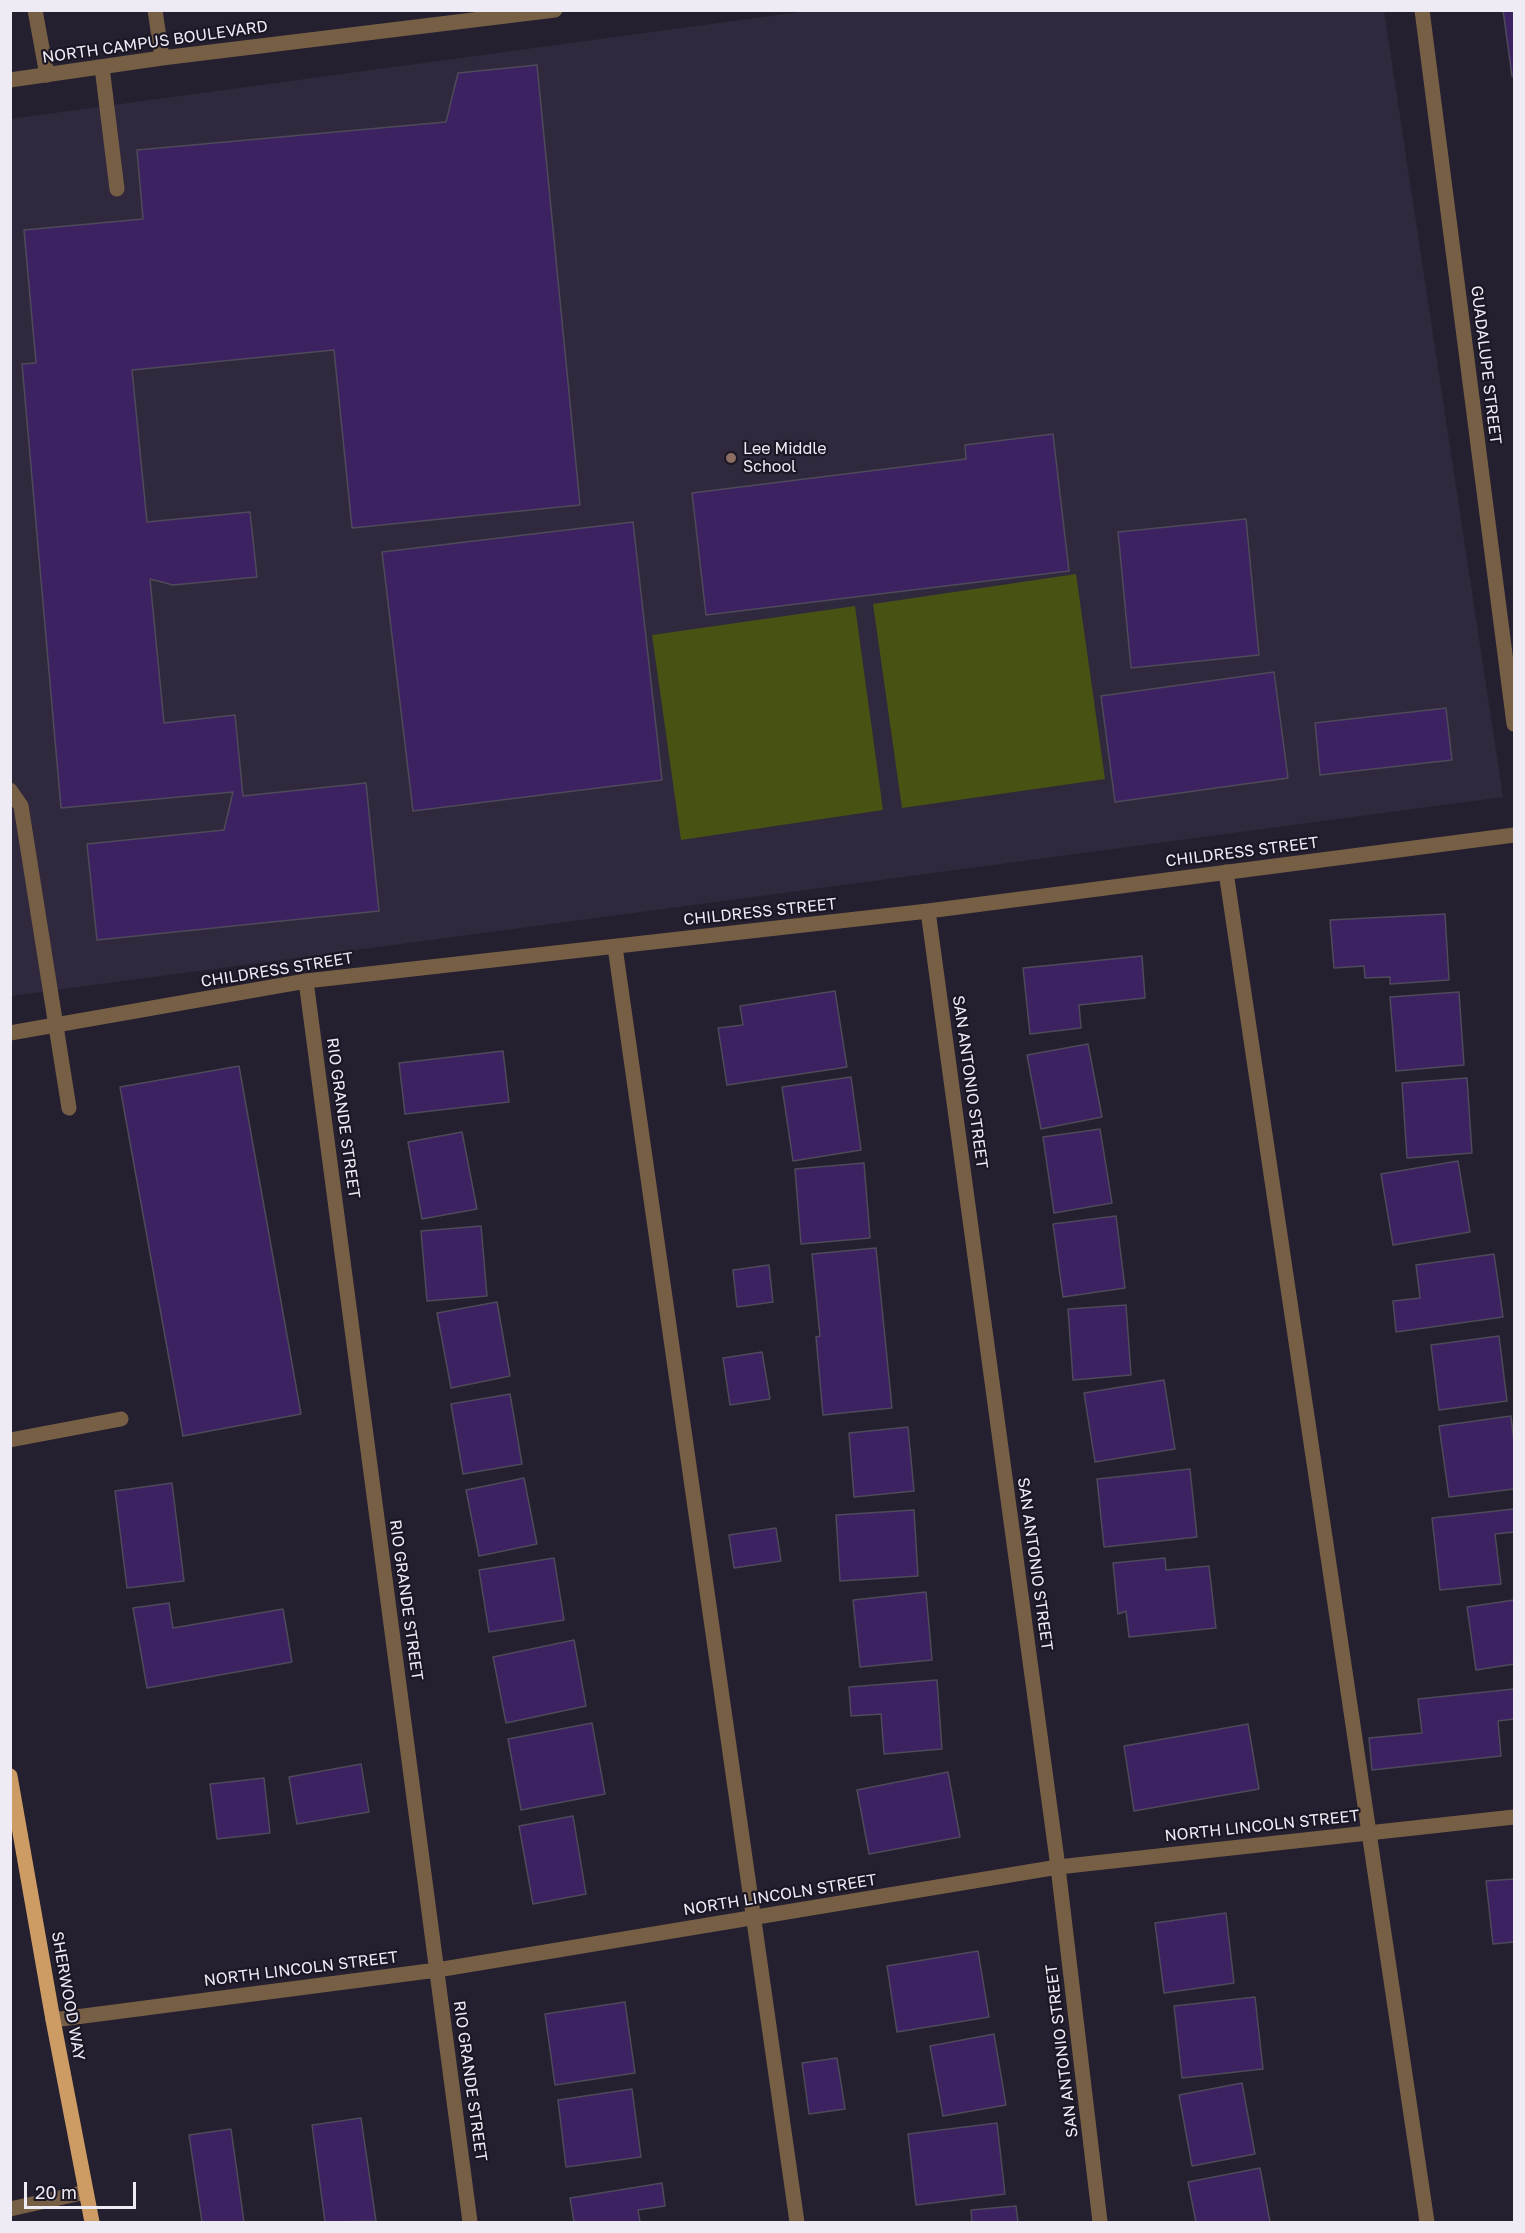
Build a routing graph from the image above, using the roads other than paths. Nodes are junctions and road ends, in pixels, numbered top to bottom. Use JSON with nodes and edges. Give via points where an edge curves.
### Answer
{"nodes":[{"id":1,"x":34,"y":10,"type":"edge"},
{"id":2,"x":155,"y":10,"type":"edge"},
{"id":3,"x":555,"y":10,"type":"edge"},
{"id":4,"x":1422,"y":10,"type":"edge"},
{"id":5,"x":474,"y":15,"type":"edge"},
{"id":6,"x":162,"y":58,"type":"junction"},
{"id":7,"x":102,"y":67,"type":"junction"},
{"id":8,"x":47,"y":75,"type":"junction"},
{"id":9,"x":10,"y":80,"type":"edge"},
{"id":10,"x":117,"y":189,"type":"dead end"},
{"id":11,"x":1515,"y":724,"type":"edge"},
{"id":12,"x":10,"y":790,"type":"edge"},
{"id":13,"x":1515,"y":835,"type":"edge"},
{"id":14,"x":1226,"y":872,"type":"junction"},
{"id":15,"x":928,"y":911,"type":"junction"},
{"id":16,"x":615,"y":947,"type":"junction"},
{"id":17,"x":306,"y":981,"type":"junction"},
{"id":18,"x":56,"y":1026,"type":"junction"},
{"id":19,"x":10,"y":1033,"type":"edge"},
{"id":20,"x":69,"y":1108,"type":"dead end"},
{"id":21,"x":121,"y":1419,"type":"dead end"},
{"id":22,"x":10,"y":1440,"type":"edge"},
{"id":23,"x":10,"y":1776,"type":"edge"},
{"id":24,"x":1515,"y":1817,"type":"edge"},
{"id":25,"x":1369,"y":1833,"type":"junction"},
{"id":26,"x":1058,"y":1867,"type":"junction"},
{"id":27,"x":753,"y":1917,"type":"junction"},
{"id":28,"x":437,"y":1970,"type":"junction"},
{"id":29,"x":53,"y":2020,"type":"junction"},
{"id":30,"x":86,"y":2192,"type":"junction"},
{"id":31,"x":10,"y":2209,"type":"edge"},
{"id":32,"x":92,"y":2223,"type":"edge"},
{"id":33,"x":470,"y":2223,"type":"edge"},
{"id":34,"x":797,"y":2223,"type":"edge"},
{"id":35,"x":1100,"y":2223,"type":"edge"},
{"id":36,"x":1427,"y":2223,"type":"edge"}],
"edges":[{"from":1,"to":8,"type":"street"},
{"from":2,"to":6,"type":"street"},
{"from":3,"to":5,"type":"street","name":"NORTH CAMPUS BOULEVARD"},
{"from":4,"to":11,"type":"street","name":"GUADALUPE STREET"},
{"from":5,"to":6,"type":"street","name":"NORTH CAMPUS BOULEVARD"},
{"from":6,"to":7,"type":"street","name":"NORTH CAMPUS BOULEVARD"},
{"from":7,"to":8,"type":"street","name":"NORTH CAMPUS BOULEVARD"},
{"from":7,"to":10,"type":"street"},
{"from":8,"to":9,"type":"street","name":"NORTH CAMPUS BOULEVARD"},
{"from":12,"to":18,"type":"street","via":[[21,806]]},
{"from":13,"to":14,"type":"street","name":"CHILDRESS STREET"},
{"from":14,"to":15,"type":"street","name":"CHILDRESS STREET"},
{"from":14,"to":25,"type":"street"},
{"from":15,"to":16,"type":"street","name":"CHILDRESS STREET"},
{"from":15,"to":26,"type":"street","name":"SAN ANTONIO STREET"},
{"from":16,"to":17,"type":"street","name":"CHILDRESS STREET"},
{"from":16,"to":27,"type":"street"},
{"from":17,"to":18,"type":"street","name":"CHILDRESS STREET"},
{"from":17,"to":28,"type":"street","name":"RIO GRANDE STREET"},
{"from":18,"to":19,"type":"street","name":"CHILDRESS STREET"},
{"from":18,"to":20,"type":"street"},
{"from":21,"to":22,"type":"street"},
{"from":23,"to":29,"type":"main road","name":"SHERWOOD WAY"},
{"from":24,"to":25,"type":"street","name":"NORTH LINCOLN STREET"},
{"from":25,"to":26,"type":"street","name":"NORTH LINCOLN STREET"},
{"from":25,"to":36,"type":"street"},
{"from":26,"to":27,"type":"street","name":"NORTH LINCOLN STREET"},
{"from":26,"to":35,"type":"street","name":"SAN ANTONIO STREET"},
{"from":27,"to":28,"type":"street","name":"NORTH LINCOLN STREET"},
{"from":27,"to":34,"type":"street"},
{"from":28,"to":29,"type":"street","name":"NORTH LINCOLN STREET"},
{"from":28,"to":33,"type":"street","name":"RIO GRANDE STREET"},
{"from":29,"to":30,"type":"main road","name":"SHERWOOD WAY"},
{"from":30,"to":31,"type":"street"},
{"from":30,"to":32,"type":"main road","name":"SHERWOOD WAY"}]}
